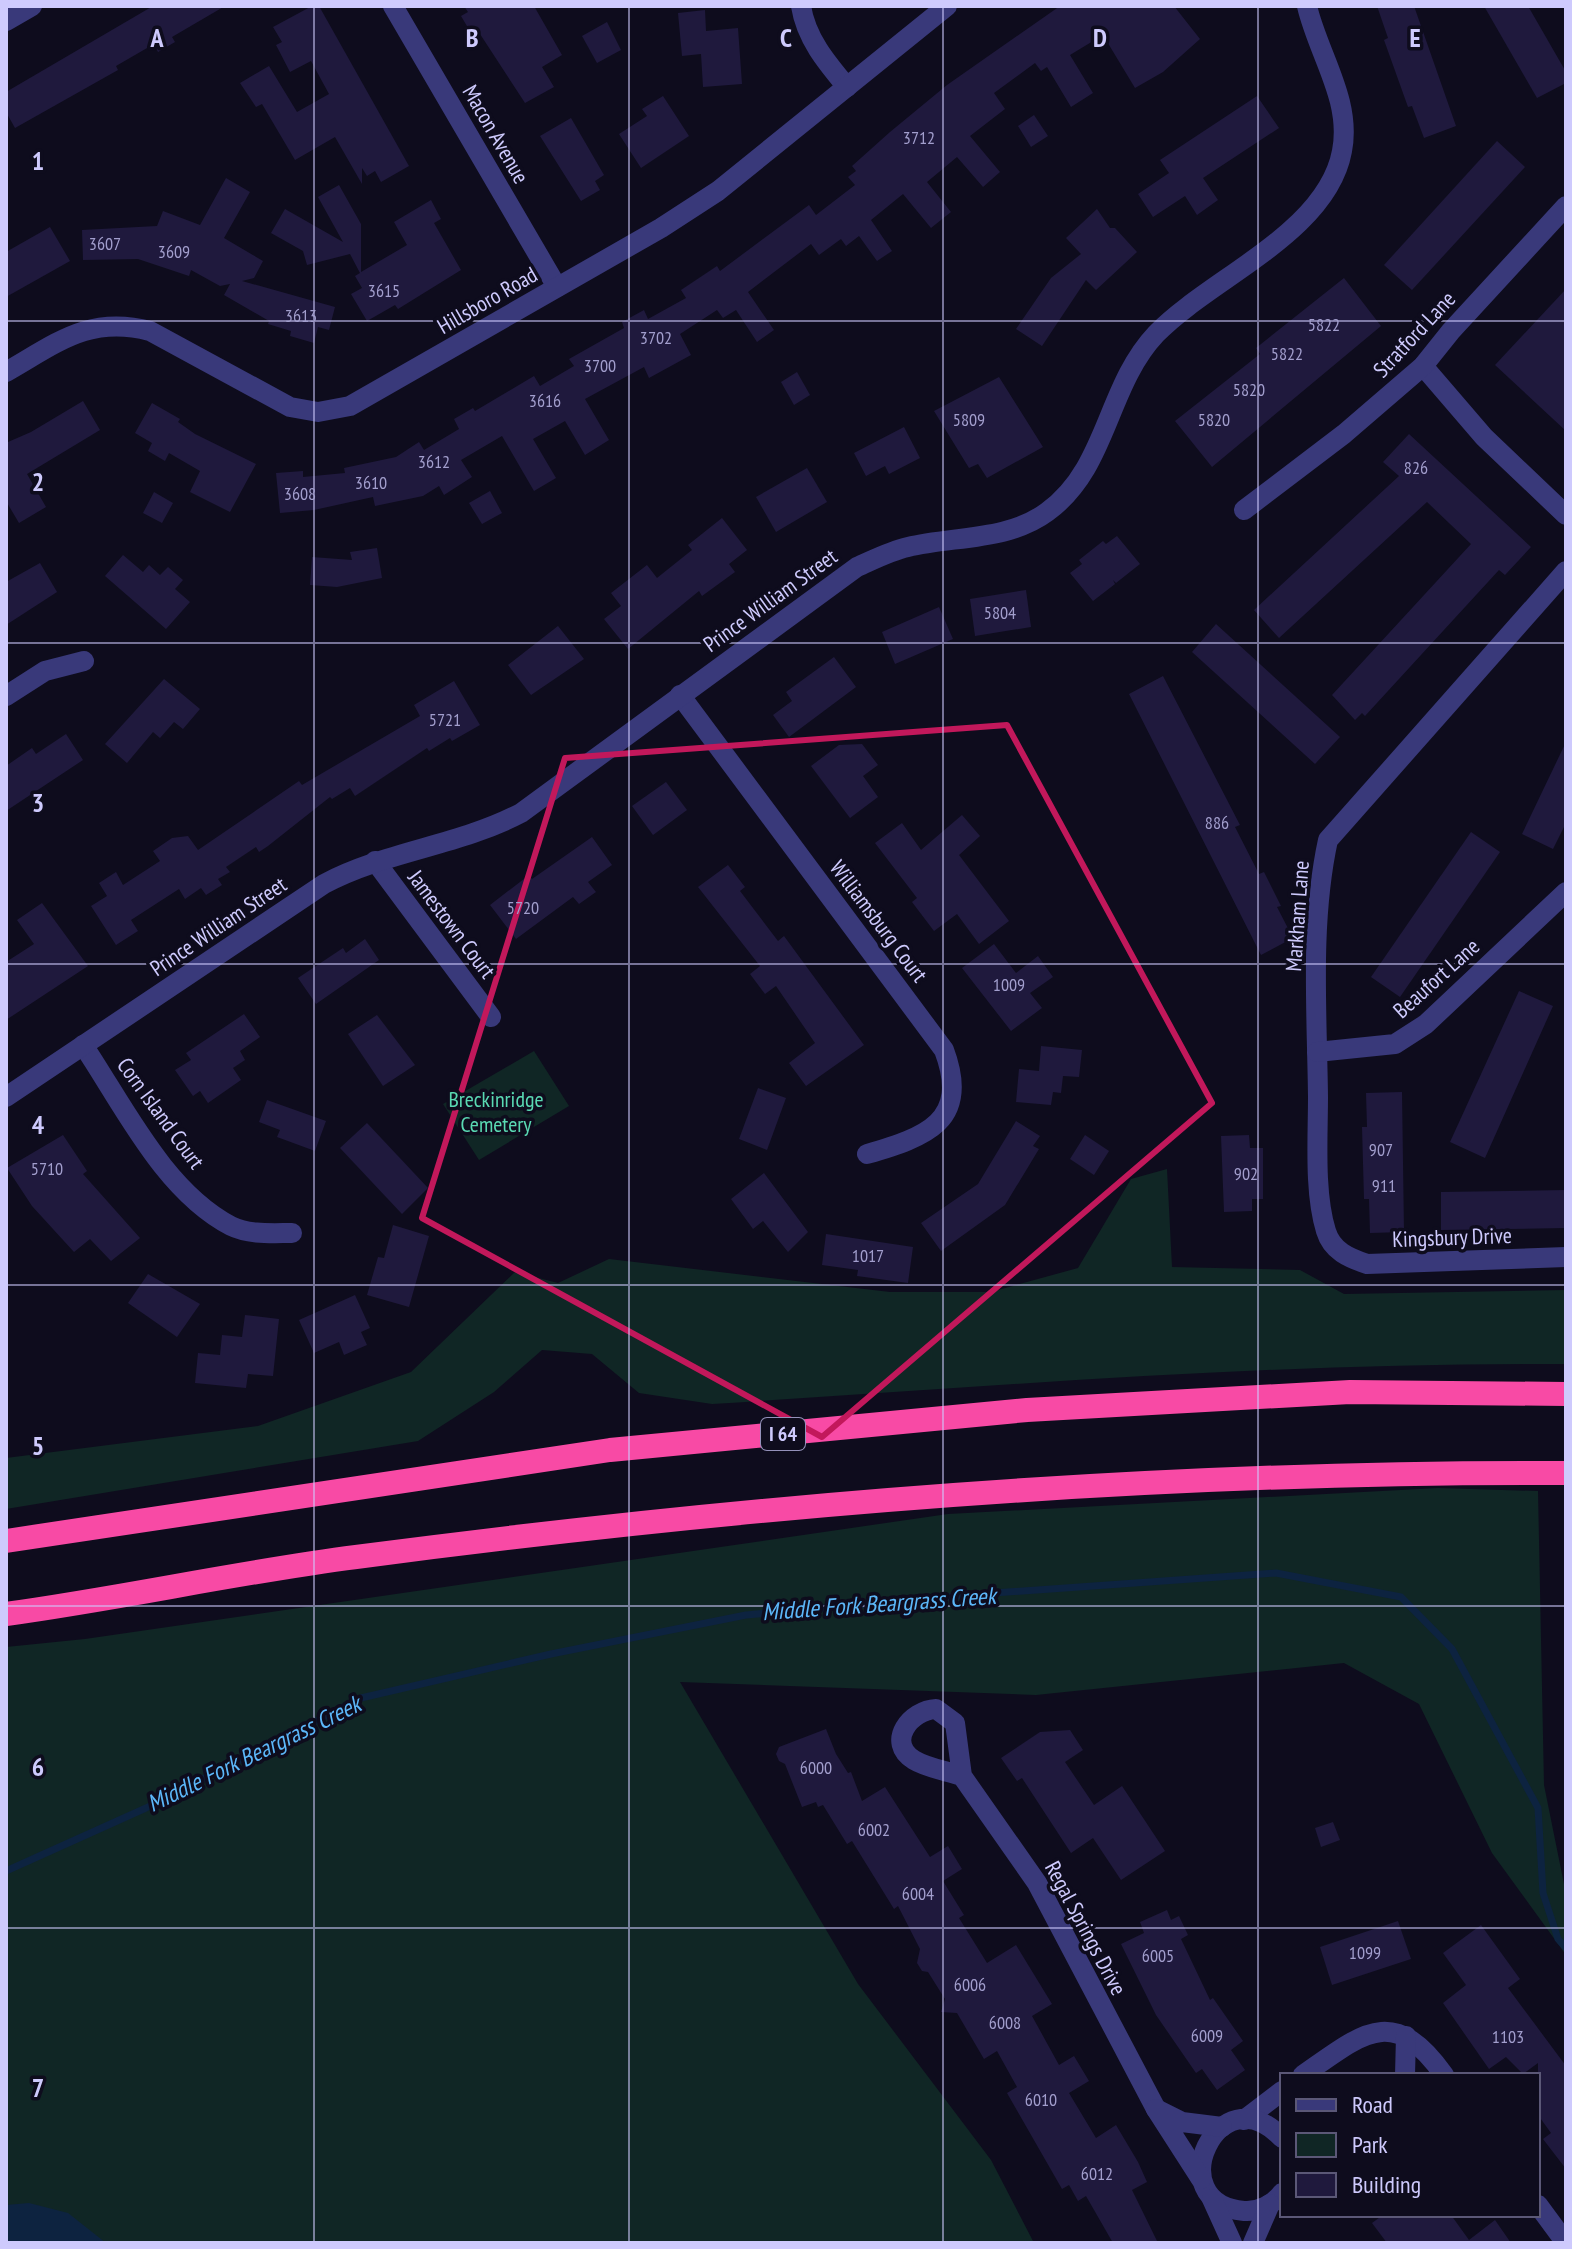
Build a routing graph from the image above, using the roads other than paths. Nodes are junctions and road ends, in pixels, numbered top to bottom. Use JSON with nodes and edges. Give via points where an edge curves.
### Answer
{"nodes":[{"id":1,"x":32,"y":6,"type":"edge"},
{"id":2,"x":393,"y":6,"type":"edge"},
{"id":3,"x":801,"y":6,"type":"edge"},
{"id":4,"x":947,"y":6,"type":"edge"},
{"id":5,"x":1307,"y":6,"type":"edge"},
{"id":6,"x":6,"y":21,"type":"edge"},
{"id":7,"x":847,"y":87,"type":"junction"},
{"id":8,"x":1566,"y":206,"type":"edge"},
{"id":9,"x":557,"y":287,"type":"junction"},
{"id":10,"x":1423,"y":366,"type":"junction"},
{"id":11,"x":6,"y":372,"type":"edge"},
{"id":12,"x":1244,"y":510,"type":"dead end"},
{"id":13,"x":1566,"y":515,"type":"edge"},
{"id":14,"x":1566,"y":571,"type":"edge"},
{"id":15,"x":84,"y":661,"type":"dead end"},
{"id":16,"x":680,"y":695,"type":"junction"},
{"id":17,"x":6,"y":696,"type":"edge"},
{"id":18,"x":375,"y":861,"type":"junction"},
{"id":19,"x":1566,"y":892,"type":"edge"},
{"id":20,"x":491,"y":1017,"type":"dead end"},
{"id":21,"x":83,"y":1045,"type":"junction"},
{"id":22,"x":1317,"y":1052,"type":"junction"},
{"id":23,"x":6,"y":1097,"type":"edge"},
{"id":24,"x":867,"y":1154,"type":"dead end"},
{"id":25,"x":292,"y":1233,"type":"dead end"},
{"id":26,"x":1342,"y":1253,"type":"joint"},
{"id":27,"x":1566,"y":1257,"type":"edge"},
{"id":28,"x":1566,"y":1394,"type":"edge"},
{"id":29,"x":1566,"y":1473,"type":"edge"},
{"id":30,"x":6,"y":1541,"type":"edge"},
{"id":31,"x":6,"y":1614,"type":"edge"},
{"id":32,"x":962,"y":1776,"type":"dead end"},
{"id":33,"x":1406,"y":2036,"type":"junction"},
{"id":34,"x":1306,"y":2073,"type":"edge"},
{"id":35,"x":1405,"y":2073,"type":"edge"},
{"id":36,"x":1443,"y":2073,"type":"edge"},
{"id":37,"x":1280,"y":2093,"type":"edge"},
{"id":38,"x":1156,"y":2109,"type":"junction"},
{"id":39,"x":1244,"y":2120,"type":"junction"},
{"id":40,"x":1222,"y":2127,"type":"junction"},
{"id":41,"x":1280,"y":2137,"type":"edge"},
{"id":42,"x":1207,"y":2189,"type":"junction"},
{"id":43,"x":1276,"y":2199,"type":"edge"},
{"id":44,"x":1540,"y":2208,"type":"edge"},
{"id":45,"x":1232,"y":2243,"type":"edge"},
{"id":46,"x":1253,"y":2243,"type":"edge"},
{"id":47,"x":1566,"y":2243,"type":"edge"}],
"edges":[{"from":1,"to":6,"type":"street"},
{"from":2,"to":9,"type":"street","name":"Macon Avenue"},
{"from":3,"to":7,"type":"street","via":[[820,55]]},
{"from":4,"to":7,"type":"street","name":"Hillsboro Road"},
{"from":5,"to":16,"type":"street","name":"Prince William Street","via":[[1344,118],[1337,169],[1316,204],[1289,232],[1192,300],[1146,346],[1120,390],[1096,454],[1066,497],[1010,530],[906,547],[857,567]]},
{"from":7,"to":9,"type":"street","name":"Hillsboro Road","via":[[718,191]]},
{"from":8,"to":10,"type":"street","name":"Stratford Lane"},
{"from":9,"to":11,"type":"street","name":"Hillsboro Road","via":[[361,401],[318,412],[274,400],[163,338],[127,325],[72,334]]},
{"from":10,"to":12,"type":"street","name":"Stratford Lane"},
{"from":10,"to":13,"type":"street","via":[[1484,437]]},
{"from":14,"to":22,"type":"street","name":"Markham Lane","via":[[1328,840],[1319,883]]},
{"from":15,"to":17,"type":"street","via":[[45,671]]},
{"from":16,"to":18,"type":"street","name":"Prince William Street","via":[[521,813],[464,837]]},
{"from":16,"to":24,"type":"street","name":"Williamsburg Court","via":[[944,1050],[952,1087],[939,1123],[910,1141]]},
{"from":18,"to":20,"type":"street","name":"Jamestown Court"},
{"from":18,"to":21,"type":"street","name":"Prince William Street","via":[[324,884]]},
{"from":19,"to":22,"type":"street","name":"Beaufort Lane","via":[[1405,1039]]},
{"from":21,"to":23,"type":"street","name":"Prince William Street"},
{"from":21,"to":25,"type":"street","name":"Corn Island Court","via":[[153,1149],[196,1199],[232,1226]]},
{"from":22,"to":26,"type":"street","name":"Markham Lane","via":[[1325,1231]]},
{"from":26,"to":27,"type":"street","name":"Kingsbury Drive","via":[[1367,1264]]},
{"from":28,"to":30,"type":"highway","number":"I 64","via":[[1350,1392],[1027,1410],[610,1450]]},
{"from":29,"to":31,"type":"highway","via":[[1382,1472],[1080,1487],[692,1517],[352,1557]]},
{"from":32,"to":38,"type":"street","name":"Regal Springs Drive","via":[[1037,1883]]},
{"from":33,"to":34,"type":"street","via":[[1376,2032],[1354,2038]]},
{"from":33,"to":35,"type":"street"},
{"from":33,"to":36,"type":"street","via":[[1425,2048]]},
{"from":37,"to":39,"type":"street"},
{"from":38,"to":40,"type":"street","via":[[1182,2122]]},
{"from":38,"to":42,"type":"street","name":"Regal Springs Drive"},
{"from":39,"to":40,"type":"street"},
{"from":39,"to":41,"type":"street","via":[[1260,2122]]},
{"from":40,"to":42,"type":"street","via":[[1201,2155]]},
{"from":42,"to":43,"type":"street","via":[[1235,2210],[1249,2211]]},
{"from":42,"to":45,"type":"street","name":"Regal Springs Drive"},
{"from":43,"to":46,"type":"street"},
{"from":44,"to":47,"type":"street"}]}
